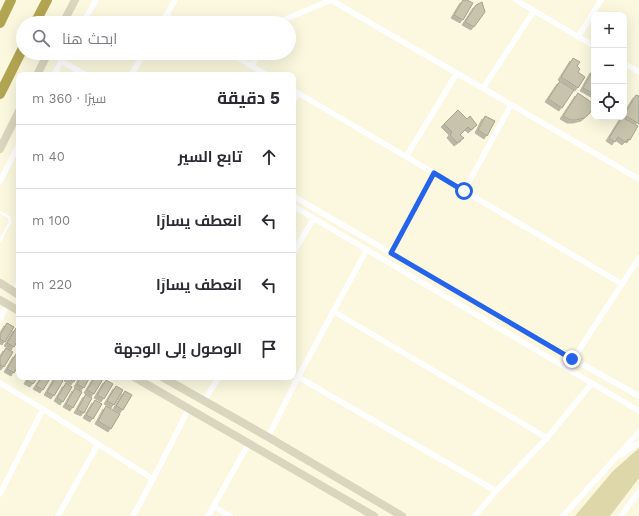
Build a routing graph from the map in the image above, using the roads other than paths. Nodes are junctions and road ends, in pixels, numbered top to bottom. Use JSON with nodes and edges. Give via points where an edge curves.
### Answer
{"nodes":[{"id":1,"x":10,"y":0,"type":"edge"},
{"id":2,"x":47,"y":0,"type":"edge"},
{"id":3,"x":75,"y":0,"type":"edge"},
{"id":4,"x":96,"y":0,"type":"edge"},
{"id":5,"x":175,"y":0,"type":"edge"},
{"id":6,"x":516,"y":0,"type":"edge"},
{"id":7,"x":602,"y":0,"type":"edge"},
{"id":8,"x":534,"y":11,"type":"junction"},
{"id":9,"x":39,"y":16,"type":"edge"},
{"id":10,"x":67,"y":16,"type":"edge"},
{"id":11,"x":87,"y":16,"type":"edge"},
{"id":12,"x":166,"y":16,"type":"edge"},
{"id":13,"x":293,"y":16,"type":"edge"},
{"id":14,"x":1,"y":20,"type":"edge"},
{"id":15,"x":578,"y":37,"type":"junction"},
{"id":16,"x":591,"y":44,"type":"edge"},
{"id":17,"x":17,"y":60,"type":"edge"},
{"id":18,"x":44,"y":60,"type":"edge"},
{"id":19,"x":140,"y":60,"type":"edge"},
{"id":20,"x":242,"y":60,"type":"edge"},
{"id":21,"x":255,"y":60,"type":"edge"},
{"id":22,"x":61,"y":61,"type":"joint"},
{"id":23,"x":627,"y":65,"type":"edge"},
{"id":24,"x":252,"y":66,"type":"junction"},
{"id":25,"x":38,"y":72,"type":"edge"},
{"id":26,"x":58,"y":72,"type":"edge"},
{"id":27,"x":81,"y":72,"type":"edge"},
{"id":28,"x":133,"y":72,"type":"edge"},
{"id":29,"x":262,"y":72,"type":"edge"},
{"id":30,"x":639,"y":72,"type":"edge"},
{"id":31,"x":457,"y":73,"type":"junction"},
{"id":32,"x":483,"y":88,"type":"junction"},
{"id":33,"x":296,"y":93,"type":"edge"},
{"id":34,"x":0,"y":94,"type":"edge"},
{"id":35,"x":511,"y":105,"type":"junction"},
{"id":36,"x":16,"y":117,"type":"edge"},
{"id":37,"x":0,"y":148,"type":"edge"},
{"id":38,"x":16,"y":150,"type":"edge"},
{"id":39,"x":406,"y":156,"type":"junction"},
{"id":40,"x":434,"y":173,"type":"junction"},
{"id":41,"x":639,"y":179,"type":"edge"},
{"id":42,"x":0,"y":181,"type":"edge"},
{"id":43,"x":464,"y":191,"type":"junction"},
{"id":44,"x":296,"y":198,"type":"edge"},
{"id":45,"x":296,"y":208,"type":"edge"},
{"id":46,"x":0,"y":212,"type":"edge"},
{"id":47,"x":314,"y":218,"type":"junction"},
{"id":48,"x":0,"y":230,"type":"edge"},
{"id":49,"x":4,"y":232,"type":"junction"},
{"id":50,"x":0,"y":241,"type":"edge"},
{"id":51,"x":296,"y":248,"type":"edge"},
{"id":52,"x":367,"y":249,"type":"junction"},
{"id":53,"x":391,"y":253,"type":"junction"},
{"id":54,"x":639,"y":258,"type":"edge"},
{"id":55,"x":0,"y":283,"type":"edge"},
{"id":56,"x":622,"y":284,"type":"junction"},
{"id":57,"x":16,"y":293,"type":"edge"},
{"id":58,"x":0,"y":300,"type":"edge"},
{"id":59,"x":8,"y":304,"type":"junction"},
{"id":60,"x":16,"y":309,"type":"edge"},
{"id":61,"x":333,"y":311,"type":"junction"},
{"id":62,"x":0,"y":320,"type":"edge"},
{"id":63,"x":572,"y":359,"type":"junction"},
{"id":64,"x":297,"y":379,"type":"junction"},
{"id":65,"x":139,"y":380,"type":"edge"},
{"id":66,"x":167,"y":380,"type":"edge"},
{"id":67,"x":217,"y":380,"type":"edge"},
{"id":68,"x":0,"y":383,"type":"edge"},
{"id":69,"x":592,"y":383,"type":"junction"},
{"id":70,"x":639,"y":396,"type":"edge"},
{"id":71,"x":204,"y":401,"type":"junction"},
{"id":72,"x":189,"y":408,"type":"junction"},
{"id":73,"x":44,"y":409,"type":"junction"},
{"id":74,"x":639,"y":411,"type":"edge"},
{"id":75,"x":639,"y":432,"type":"edge"},
{"id":76,"x":268,"y":437,"type":"junction"},
{"id":77,"x":547,"y":438,"type":"junction"},
{"id":78,"x":249,"y":443,"type":"junction"},
{"id":79,"x":639,"y":443,"type":"edge"},
{"id":80,"x":98,"y":444,"type":"junction"},
{"id":81,"x":608,"y":466,"type":"junction"},
{"id":82,"x":153,"y":480,"type":"junction"},
{"id":83,"x":496,"y":491,"type":"junction"},
{"id":84,"x":639,"y":492,"type":"edge"},
{"id":85,"x":0,"y":494,"type":"edge"},
{"id":86,"x":213,"y":506,"type":"junction"},
{"id":87,"x":58,"y":516,"type":"edge"},
{"id":88,"x":133,"y":516,"type":"edge"},
{"id":89,"x":208,"y":516,"type":"edge"},
{"id":90,"x":230,"y":516,"type":"edge"},
{"id":91,"x":374,"y":516,"type":"edge"},
{"id":92,"x":402,"y":516,"type":"edge"},
{"id":93,"x":475,"y":516,"type":"edge"},
{"id":94,"x":563,"y":516,"type":"edge"},
{"id":95,"x":621,"y":516,"type":"edge"}],
"edges":[{"from":1,"to":14,"type":"highway"},
{"from":2,"to":9,"type":"highway"},
{"from":3,"to":10,"type":"street"},
{"from":4,"to":11,"type":"street"},
{"from":5,"to":12,"type":"street"},
{"from":6,"to":8,"type":"street"},
{"from":7,"to":15,"type":"street"},
{"from":8,"to":15,"type":"street"},
{"from":8,"to":32,"type":"street"},
{"from":13,"to":31,"type":"street","via":[[331,0]]},
{"from":15,"to":16,"type":"street"},
{"from":17,"to":34,"type":"highway"},
{"from":18,"to":25,"type":"street"},
{"from":19,"to":28,"type":"street"},
{"from":20,"to":24,"type":"street"},
{"from":21,"to":24,"type":"street"},
{"from":22,"to":26,"type":"street"},
{"from":22,"to":27,"type":"street"},
{"from":23,"to":30,"type":"street"},
{"from":24,"to":29,"type":"street"},
{"from":31,"to":32,"type":"street"},
{"from":31,"to":39,"type":"street"},
{"from":32,"to":35,"type":"street"},
{"from":33,"to":39,"type":"street"},
{"from":35,"to":41,"type":"street"},
{"from":35,"to":43,"type":"street"},
{"from":36,"to":37,"type":"street"},
{"from":38,"to":42,"type":"street"},
{"from":39,"to":40,"type":"street"},
{"from":40,"to":43,"type":"street"},
{"from":40,"to":53,"type":"street"},
{"from":43,"to":56,"type":"street"},
{"from":44,"to":53,"type":"street"},
{"from":45,"to":47,"type":"street"},
{"from":46,"to":49,"type":"lane","via":[[9,217],[10,222]]},
{"from":47,"to":51,"type":"street"},
{"from":47,"to":52,"type":"street"},
{"from":48,"to":49,"type":"lane"},
{"from":49,"to":50,"type":"lane"},
{"from":52,"to":61,"type":"street"},
{"from":52,"to":69,"type":"street"},
{"from":53,"to":63,"type":"street"},
{"from":54,"to":56,"type":"street"},
{"from":55,"to":57,"type":"street"},
{"from":56,"to":63,"type":"street"},
{"from":58,"to":59,"type":"street"},
{"from":59,"to":60,"type":"street"},
{"from":59,"to":62,"type":"street"},
{"from":61,"to":64,"type":"street"},
{"from":61,"to":77,"type":"street"},
{"from":63,"to":70,"type":"street"},
{"from":64,"to":76,"type":"street"},
{"from":64,"to":83,"type":"street"},
{"from":65,"to":72,"type":"street"},
{"from":66,"to":71,"type":"street"},
{"from":67,"to":71,"type":"street"},
{"from":68,"to":73,"type":"street"},
{"from":69,"to":74,"type":"street"},
{"from":69,"to":77,"type":"street"},
{"from":71,"to":76,"type":"street"},
{"from":72,"to":78,"type":"street"},
{"from":72,"to":82,"type":"street"},
{"from":73,"to":80,"type":"street"},
{"from":73,"to":85,"type":"street"},
{"from":75,"to":81,"type":"street"},
{"from":76,"to":92,"type":"street"},
{"from":77,"to":83,"type":"street"},
{"from":78,"to":86,"type":"street"},
{"from":78,"to":91,"type":"street"},
{"from":79,"to":81,"type":"street"},
{"from":80,"to":82,"type":"street"},
{"from":80,"to":87,"type":"street"},
{"from":81,"to":94,"type":"street"},
{"from":82,"to":88,"type":"street"},
{"from":83,"to":93,"type":"street"},
{"from":84,"to":95,"type":"street"},
{"from":86,"to":89,"type":"street"},
{"from":86,"to":90,"type":"street"}]}
